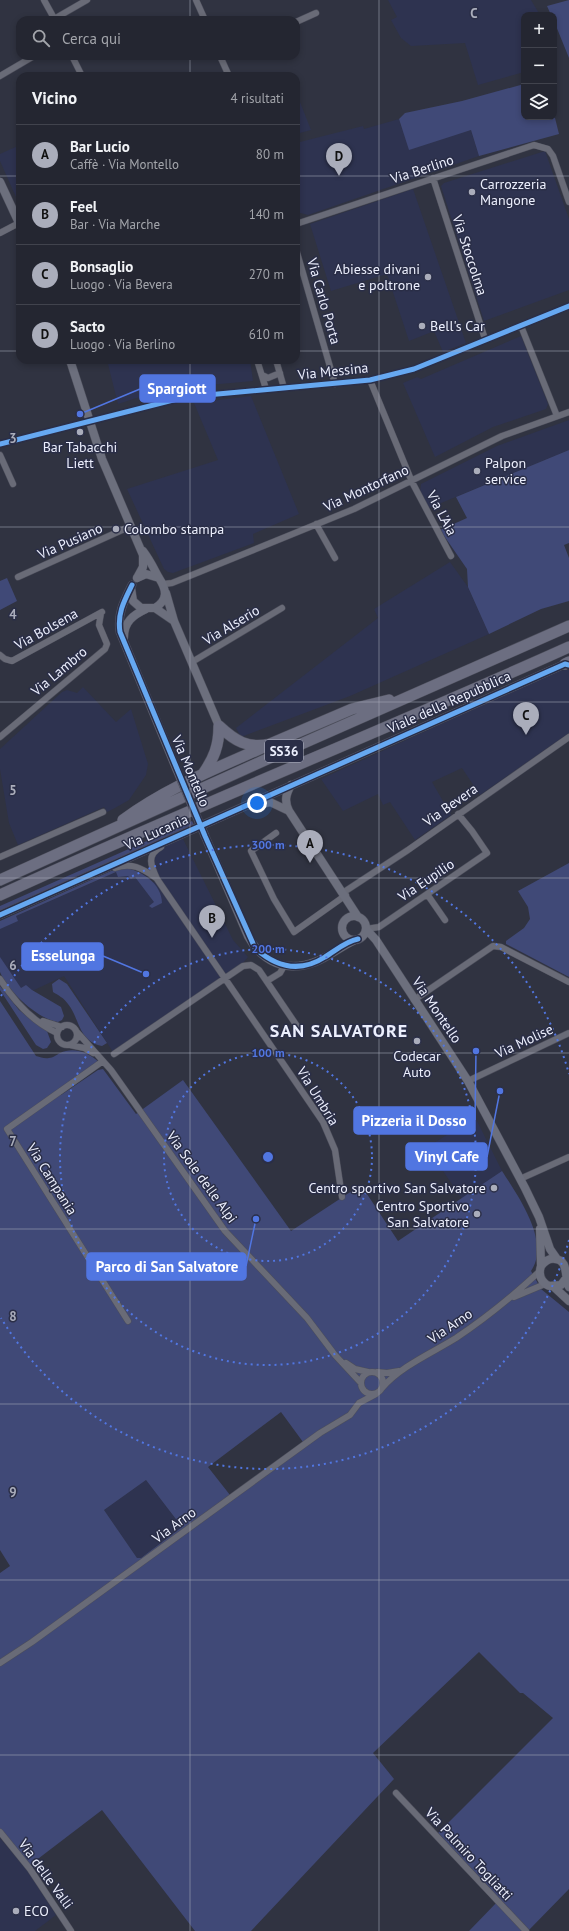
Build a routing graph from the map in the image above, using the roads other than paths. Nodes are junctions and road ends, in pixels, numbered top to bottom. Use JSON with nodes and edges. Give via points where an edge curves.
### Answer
{"nodes":[{"id":1,"x":44,"y":0,"type":"edge"},
{"id":2,"x":86,"y":0,"type":"edge"},
{"id":3,"x":196,"y":0,"type":"edge"},
{"id":4,"x":316,"y":13,"type":"dead end"},
{"id":5,"x":52,"y":16,"type":"edge"},
{"id":6,"x":60,"y":16,"type":"edge"},
{"id":7,"x":203,"y":16,"type":"edge"},
{"id":8,"x":300,"y":20,"type":"edge"},
{"id":9,"x":27,"y":60,"type":"edge"},
{"id":10,"x":74,"y":60,"type":"edge"},
{"id":11,"x":223,"y":60,"type":"edge"},
{"id":12,"x":80,"y":72,"type":"edge"},
{"id":13,"x":228,"y":72,"type":"edge"},
{"id":14,"x":0,"y":76,"type":"edge"},
{"id":15,"x":433,"y":178,"type":"junction"},
{"id":16,"x":0,"y":182,"type":"edge"},
{"id":17,"x":569,"y":202,"type":"edge"},
{"id":18,"x":16,"y":216,"type":"edge"},
{"id":19,"x":300,"y":223,"type":"edge"},
{"id":20,"x":16,"y":226,"type":"edge"},
{"id":21,"x":0,"y":233,"type":"edge"},
{"id":22,"x":300,"y":270,"type":"edge"},
{"id":23,"x":569,"y":306,"type":"edge"},
{"id":24,"x":521,"y":326,"type":"junction"},
{"id":25,"x":485,"y":340,"type":"junction"},
{"id":26,"x":71,"y":364,"type":"edge"},
{"id":27,"x":258,"y":364,"type":"edge"},
{"id":28,"x":277,"y":364,"type":"edge"},
{"id":29,"x":280,"y":374,"type":"junction"},
{"id":30,"x":262,"y":375,"type":"junction"},
{"id":31,"x":370,"y":380,"type":"junction"},
{"id":32,"x":335,"y":384,"type":"junction"},
{"id":33,"x":284,"y":388,"type":"junction"},
{"id":34,"x":266,"y":389,"type":"junction"},
{"id":35,"x":569,"y":412,"type":"edge"},
{"id":36,"x":557,"y":416,"type":"junction"},
{"id":37,"x":89,"y":420,"type":"junction"},
{"id":38,"x":0,"y":444,"type":"edge"},
{"id":39,"x":0,"y":455,"type":"edge"},
{"id":40,"x":412,"y":482,"type":"junction"},
{"id":41,"x":13,"y":484,"type":"dead end"},
{"id":42,"x":316,"y":524,"type":"junction"},
{"id":43,"x":131,"y":526,"type":"junction"},
{"id":44,"x":140,"y":547,"type":"junction"},
{"id":45,"x":451,"y":556,"type":"dead end"},
{"id":46,"x":335,"y":558,"type":"dead end"},
{"id":47,"x":18,"y":577,"type":"dead end"},
{"id":48,"x":137,"y":578,"type":"junction"},
{"id":49,"x":132,"y":585,"type":"junction"},
{"id":50,"x":165,"y":585,"type":"junction"},
{"id":51,"x":282,"y":608,"type":"dead end"},
{"id":52,"x":150,"y":609,"type":"junction"},
{"id":53,"x":102,"y":612,"type":"joint"},
{"id":54,"x":174,"y":621,"type":"junction"},
{"id":55,"x":569,"y":626,"type":"edge"},
{"id":56,"x":124,"y":642,"type":"junction"},
{"id":57,"x":569,"y":647,"type":"edge"},
{"id":58,"x":0,"y":655,"type":"edge"},
{"id":59,"x":192,"y":662,"type":"junction"},
{"id":60,"x":568,"y":664,"type":"edge"},
{"id":61,"x":400,"y":700,"type":"junction"},
{"id":62,"x":219,"y":726,"type":"junction"},
{"id":63,"x":0,"y":736,"type":"edge"},
{"id":64,"x":569,"y":737,"type":"edge"},
{"id":65,"x":270,"y":744,"type":"junction"},
{"id":66,"x":344,"y":762,"type":"joint"},
{"id":67,"x":202,"y":775,"type":"junction"},
{"id":68,"x":291,"y":785,"type":"junction"},
{"id":69,"x":289,"y":811,"type":"junction"},
{"id":70,"x":103,"y":812,"type":"dead end"},
{"id":71,"x":458,"y":814,"type":"junction"},
{"id":72,"x":215,"y":819,"type":"junction"},
{"id":73,"x":186,"y":832,"type":"junction"},
{"id":74,"x":276,"y":833,"type":"dead end"},
{"id":75,"x":104,"y":834,"type":"junction"},
{"id":76,"x":0,"y":857,"type":"edge"},
{"id":77,"x":157,"y":879,"type":"junction"},
{"id":78,"x":0,"y":880,"type":"edge"},
{"id":79,"x":65,"y":886,"type":"junction"},
{"id":80,"x":427,"y":894,"type":"junction"},
{"id":81,"x":0,"y":895,"type":"edge"},
{"id":82,"x":346,"y":896,"type":"junction"},
{"id":83,"x":0,"y":914,"type":"edge"},
{"id":84,"x":358,"y":917,"type":"junction"},
{"id":85,"x":348,"y":918,"type":"junction"},
{"id":86,"x":0,"y":919,"type":"edge"},
{"id":87,"x":445,"y":920,"type":"dead end"},
{"id":88,"x":379,"y":927,"type":"junction"},
{"id":89,"x":366,"y":929,"type":"junction"},
{"id":90,"x":343,"y":932,"type":"junction"},
{"id":91,"x":356,"y":939,"type":"junction"},
{"id":92,"x":378,"y":943,"type":"junction"},
{"id":93,"x":334,"y":951,"type":"junction"},
{"id":94,"x":284,"y":966,"type":"junction"},
{"id":95,"x":225,"y":978,"type":"junction"},
{"id":96,"x":0,"y":979,"type":"edge"},
{"id":97,"x":568,"y":980,"type":"edge"},
{"id":98,"x":267,"y":981,"type":"junction"},
{"id":99,"x":414,"y":1000,"type":"junction"},
{"id":100,"x":31,"y":1015,"type":"junction"},
{"id":101,"x":297,"y":1026,"type":"dead end"},
{"id":102,"x":62,"y":1027,"type":"junction"},
{"id":103,"x":77,"y":1032,"type":"junction"},
{"id":104,"x":57,"y":1033,"type":"junction"},
{"id":105,"x":569,"y":1033,"type":"edge"},
{"id":106,"x":68,"y":1045,"type":"junction"},
{"id":107,"x":114,"y":1054,"type":"dead end"},
{"id":108,"x":103,"y":1061,"type":"junction"},
{"id":109,"x":468,"y":1081,"type":"junction"},
{"id":110,"x":569,"y":1157,"type":"edge"},
{"id":111,"x":520,"y":1180,"type":"junction"},
{"id":112,"x":342,"y":1197,"type":"dead end"},
{"id":113,"x":539,"y":1217,"type":"junction"},
{"id":114,"x":557,"y":1259,"type":"junction"},
{"id":115,"x":541,"y":1268,"type":"junction"},
{"id":116,"x":567,"y":1277,"type":"junction"},
{"id":117,"x":545,"y":1284,"type":"junction"},
{"id":118,"x":554,"y":1287,"type":"junction"},
{"id":119,"x":569,"y":1287,"type":"edge"},
{"id":120,"x":562,"y":1293,"type":"junction"},
{"id":121,"x":569,"y":1298,"type":"edge"},
{"id":122,"x":505,"y":1301,"type":"junction"},
{"id":123,"x":569,"y":1301,"type":"edge"},
{"id":124,"x":128,"y":1321,"type":"dead end"},
{"id":125,"x":335,"y":1355,"type":"junction"},
{"id":126,"x":406,"y":1368,"type":"junction"},
{"id":127,"x":368,"y":1372,"type":"junction"},
{"id":128,"x":376,"y":1372,"type":"junction"},
{"id":129,"x":361,"y":1386,"type":"junction"},
{"id":130,"x":382,"y":1388,"type":"junction"},
{"id":131,"x":376,"y":1394,"type":"junction"},
{"id":132,"x":359,"y":1403,"type":"junction"},
{"id":133,"x":0,"y":1663,"type":"edge"},
{"id":134,"x":396,"y":1793,"type":"dead end"},
{"id":135,"x":0,"y":1832,"type":"edge"},
{"id":136,"x":71,"y":1931,"type":"edge"},
{"id":137,"x":526,"y":1931,"type":"edge"}],
"edges":[{"from":1,"to":5,"type":"street"},
{"from":2,"to":6,"type":"street"},
{"from":3,"to":7,"type":"street"},
{"from":4,"to":8,"type":"street"},
{"from":9,"to":14,"type":"street"},
{"from":10,"to":12,"type":"street"},
{"from":11,"to":13,"type":"street"},
{"from":15,"to":17,"type":"street","name":"Via Berlino","via":[[534,145],[548,149],[553,156]]},
{"from":15,"to":19,"type":"street","name":"Via Berlino"},
{"from":15,"to":25,"type":"street","name":"Via Stoccolma"},
{"from":16,"to":18,"type":"street"},
{"from":20,"to":21,"type":"street"},
{"from":22,"to":32,"type":"street","name":"Via Carlo Porta"},
{"from":23,"to":24,"type":"street","name":"Via Messina"},
{"from":24,"to":25,"type":"street","name":"Via Messina"},
{"from":24,"to":36,"type":"street"},
{"from":25,"to":31,"type":"street","name":"Via Messina","via":[[414,369]]},
{"from":26,"to":37,"type":"street"},
{"from":27,"to":30,"type":"street"},
{"from":28,"to":29,"type":"street"},
{"from":29,"to":30,"type":"street","via":[[268,378]]},
{"from":29,"to":33,"type":"street"},
{"from":30,"to":34,"type":"street"},
{"from":31,"to":32,"type":"street","name":"Via Messina"},
{"from":31,"to":40,"type":"street","name":"Via L'Aia"},
{"from":32,"to":33,"type":"street","name":"Via Messina"},
{"from":33,"to":34,"type":"street","name":"Via Messina"},
{"from":34,"to":37,"type":"street","name":"Via Messina","via":[[185,398]]},
{"from":35,"to":36,"type":"street","name":"Via Montorfano"},
{"from":36,"to":40,"type":"street","name":"Via Montorfano","via":[[502,436],[446,462]]},
{"from":37,"to":38,"type":"street","name":"Via Messina"},
{"from":37,"to":43,"type":"street","via":[[114,489]]},
{"from":39,"to":41,"type":"street"},
{"from":40,"to":42,"type":"street","name":"Via Montorfano"},
{"from":40,"to":45,"type":"street","name":"Via L'Aia"},
{"from":42,"to":46,"type":"street"},
{"from":42,"to":50,"type":"street","name":"Via Montorfano"},
{"from":43,"to":44,"type":"street"},
{"from":43,"to":47,"type":"street","name":"Via Pusiano"},
{"from":44,"to":48,"type":"street","via":[[144,561]]},
{"from":44,"to":50,"type":"street"},
{"from":48,"to":49,"type":"street"},
{"from":48,"to":50,"type":"street","via":[[151,574]]},
{"from":49,"to":52,"type":"street","via":[[130,591],[133,601]]},
{"from":49,"to":56,"type":"street","name":"Via Montello","via":[[119,616],[120,632]]},
{"from":50,"to":52,"type":"street","via":[[162,602]]},
{"from":50,"to":54,"type":"street"},
{"from":51,"to":59,"type":"street","name":"Via Alserio"},
{"from":52,"to":54,"type":"street"},
{"from":52,"to":56,"type":"street","via":[[127,623]]},
{"from":53,"to":58,"type":"street","name":"Via Bolsena","via":[[12,662]]},
{"from":53,"to":63,"type":"street","name":"Via Lambro","via":[[99,625],[107,644],[105,648]]},
{"from":54,"to":59,"type":"street"},
{"from":55,"to":61,"type":"highway","number":"SS36"},
{"from":56,"to":94,"type":"street","name":"Via Montello","bridge":true,"via":[[254,948],[270,961]]},
{"from":57,"to":81,"type":"highway","number":"SS36","via":[[91,853]]},
{"from":59,"to":62,"type":"street"},
{"from":60,"to":66,"type":"street","name":"Viale della Repubblica"},
{"from":61,"to":65,"type":"highway","via":[[352,709]]},
{"from":61,"to":75,"type":"highway","number":"SS36"},
{"from":62,"to":65,"type":"highway","via":[[240,743],[260,747]]},
{"from":62,"to":67,"type":"highway","via":[[219,740],[214,759]]},
{"from":64,"to":71,"type":"street","name":"Via Bevera"},
{"from":65,"to":67,"type":"highway"},
{"from":66,"to":68,"type":"street","name":"Via Lucania"},
{"from":67,"to":75,"type":"highway","via":[[136,811]]},
{"from":68,"to":69,"type":"street","via":[[285,803]]},
{"from":68,"to":72,"type":"street","name":"Via Lucania"},
{"from":69,"to":72,"type":"street","name":"Via Montello","via":[[270,802]]},
{"from":69,"to":82,"type":"street"},
{"from":70,"to":76,"type":"street"},
{"from":71,"to":80,"type":"street","name":"Via Eupilio","via":[[487,853]]},
{"from":71,"to":82,"type":"street","name":"Via Bevera"},
{"from":72,"to":73,"type":"street","name":"Via Lucania"},
{"from":73,"to":77,"type":"street","via":[[152,854],[151,866]]},
{"from":73,"to":79,"type":"street","name":"Via Lucania"},
{"from":74,"to":82,"type":"street","name":"Via Bevera","via":[[251,851],[274,899],[294,932]]},
{"from":75,"to":78,"type":"highway","number":"SS36"},
{"from":77,"to":79,"type":"street","via":[[140,868],[122,865],[81,883]]},
{"from":77,"to":95,"type":"street","name":"Via Umbria"},
{"from":79,"to":83,"type":"street","name":"Via Lucania"},
{"from":79,"to":86,"type":"street","via":[[49,897]]},
{"from":80,"to":87,"type":"street"},
{"from":80,"to":88,"type":"street","name":"Via Eupilio"},
{"from":82,"to":84,"type":"street"},
{"from":82,"to":85,"type":"street"},
{"from":84,"to":85,"type":"street"},
{"from":84,"to":89,"type":"street","via":[[364,922]]},
{"from":85,"to":90,"type":"street","via":[[343,923]]},
{"from":88,"to":89,"type":"street","name":"Via Eupilio"},
{"from":88,"to":92,"type":"street","via":[[376,934]]},
{"from":89,"to":91,"type":"street","via":[[364,934]]},
{"from":89,"to":92,"type":"street","name":"Via Montello"},
{"from":90,"to":91,"type":"street","via":[[347,937]]},
{"from":90,"to":93,"type":"street"},
{"from":91,"to":92,"type":"street"},
{"from":91,"to":93,"type":"street","name":"Via Montello"},
{"from":92,"to":99,"type":"street","name":"Via Montello"},
{"from":93,"to":94,"type":"street","name":"Via Montello","via":[[305,966]]},
{"from":94,"to":98,"type":"street","via":[[280,973]]},
{"from":95,"to":98,"type":"street","via":[[243,966],[251,965],[259,970]]},
{"from":95,"to":107,"type":"street"},
{"from":95,"to":112,"type":"street","name":"Via Umbria","via":[[324,1122],[335,1150]]},
{"from":96,"to":100,"type":"street","name":"Via Sole delle Alpi","via":[[14,999]]},
{"from":97,"to":99,"type":"street","via":[[501,947],[493,946]]},
{"from":98,"to":101,"type":"street"},
{"from":99,"to":109,"type":"street","name":"Via Montello"},
{"from":100,"to":102,"type":"street","name":"Via Sole delle Alpi"},
{"from":100,"to":104,"type":"street","name":"Via Sole delle Alpi"},
{"from":102,"to":103,"type":"street","name":"Via Sole delle Alpi","via":[[70,1026]]},
{"from":102,"to":104,"type":"street"},
{"from":103,"to":106,"type":"street","via":[[76,1041]]},
{"from":103,"to":108,"type":"street","name":"Via Sole delle Alpi"},
{"from":104,"to":106,"type":"street","name":"Via Sole delle Alpi","via":[[59,1041]]},
{"from":105,"to":109,"type":"street","name":"Via Molise"},
{"from":106,"to":108,"type":"street","name":"Via Sole delle Alpi","via":[[84,1048]]},
{"from":108,"to":124,"type":"street","name":"Via Campania","via":[[7,1129]]},
{"from":108,"to":125,"type":"street","name":"Via Sole delle Alpi","via":[[226,1231],[307,1318]]},
{"from":109,"to":111,"type":"street","name":"Via Montello"},
{"from":110,"to":111,"type":"street"},
{"from":111,"to":113,"type":"street","name":"Via Montello"},
{"from":113,"to":114,"type":"street","name":"Via Montello","via":[[550,1249]]},
{"from":113,"to":115,"type":"street","name":"Via Montello"},
{"from":114,"to":115,"type":"street","via":[[549,1260]]},
{"from":114,"to":116,"type":"street","via":[[568,1269]]},
{"from":115,"to":117,"type":"street"},
{"from":115,"to":122,"type":"street","name":"Via Arno"},
{"from":116,"to":118,"type":"street","via":[[561,1285]]},
{"from":116,"to":119,"type":"street"},
{"from":117,"to":118,"type":"street"},
{"from":117,"to":122,"type":"street","name":"Via Arno","via":[[528,1289]]},
{"from":118,"to":120,"type":"street"},
{"from":120,"to":121,"type":"street"},
{"from":120,"to":123,"type":"street"},
{"from":122,"to":126,"type":"street","name":"Via Arno","via":[[470,1328]]},
{"from":125,"to":127,"type":"street","via":[[355,1369]]},
{"from":125,"to":129,"type":"street"},
{"from":126,"to":128,"type":"street","name":"Via Arno","via":[[387,1373]]},
{"from":126,"to":130,"type":"street","name":"Via Arno"},
{"from":127,"to":128,"type":"street"},
{"from":127,"to":129,"type":"street","via":[[363,1376]]},
{"from":128,"to":130,"type":"street","via":[[383,1378]]},
{"from":129,"to":131,"type":"street","via":[[368,1394]]},
{"from":129,"to":132,"type":"street"},
{"from":130,"to":131,"type":"street"},
{"from":131,"to":132,"type":"street","name":"Via Arno"},
{"from":132,"to":133,"type":"street","name":"Via Arno","via":[[350,1415],[320,1433]]},
{"from":134,"to":137,"type":"street","name":"Via Palmiro Togliatti"},
{"from":135,"to":136,"type":"street","name":"Via delle Valli","via":[[30,1869]]}]}
